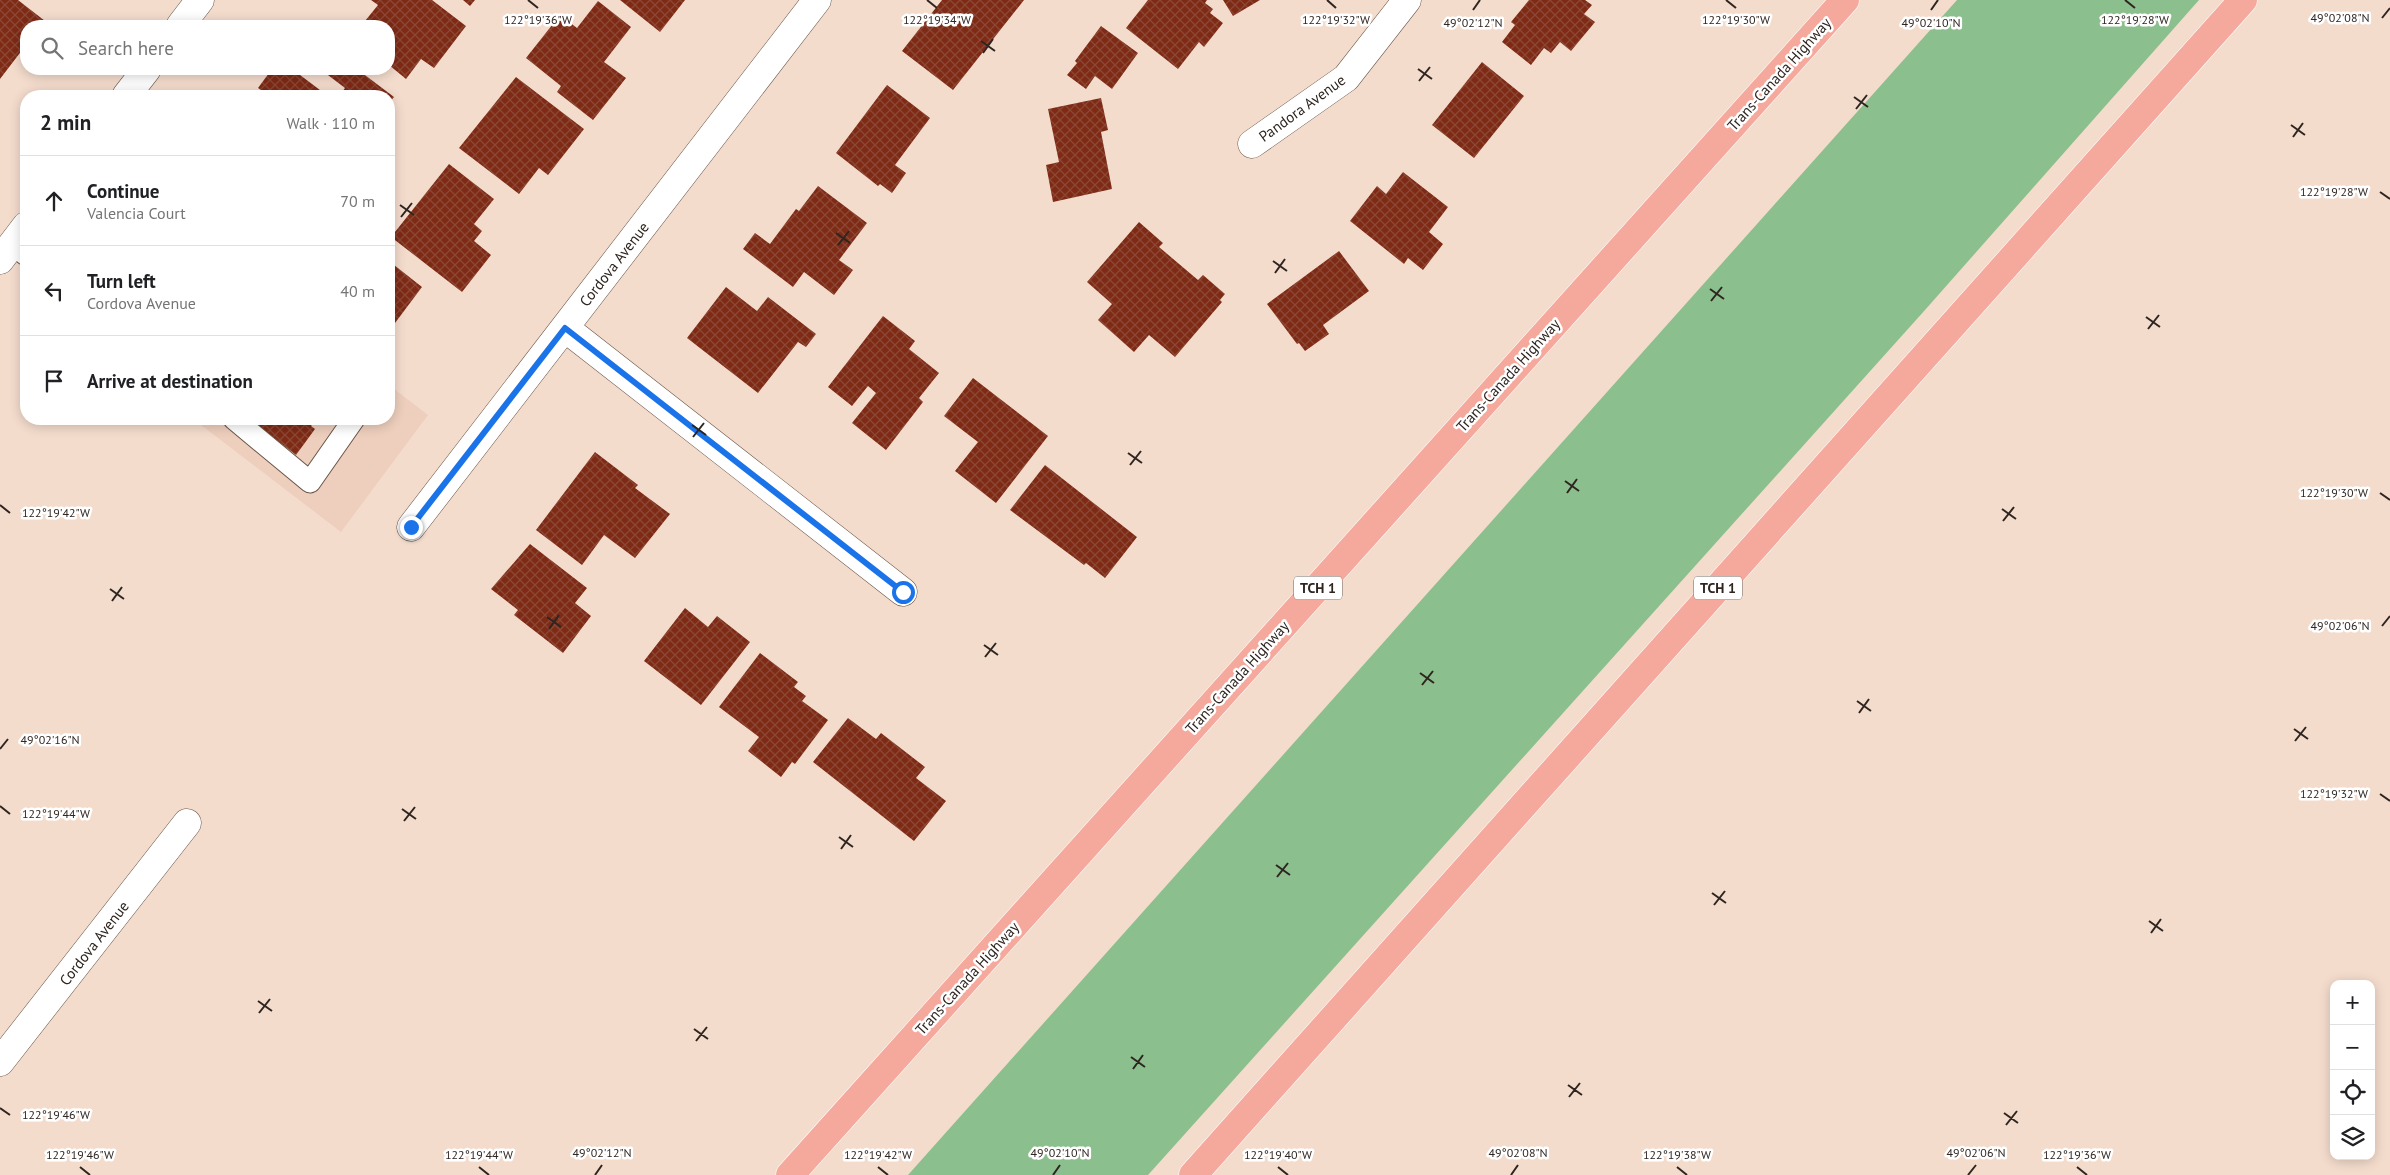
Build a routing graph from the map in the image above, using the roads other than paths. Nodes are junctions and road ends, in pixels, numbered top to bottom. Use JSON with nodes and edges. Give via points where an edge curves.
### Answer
{"nodes":[{"id":1,"x":200,"y":0,"type":"edge"},
{"id":2,"x":817,"y":0,"type":"edge"},
{"id":3,"x":1407,"y":0,"type":"edge"},
{"id":4,"x":1845,"y":0,"type":"edge"},
{"id":5,"x":2243,"y":0,"type":"edge"},
{"id":6,"x":185,"y":20,"type":"edge"},
{"id":7,"x":142,"y":75,"type":"edge"},
{"id":8,"x":131,"y":90,"type":"edge"},
{"id":9,"x":1252,"y":144,"type":"dead end"},
{"id":10,"x":565,"y":328,"type":"junction"},
{"id":11,"x":241,"y":425,"type":"edge"},
{"id":12,"x":350,"y":425,"type":"edge"},
{"id":13,"x":411,"y":527,"type":"dead end"},
{"id":14,"x":903,"y":592,"type":"dead end"},
{"id":15,"x":187,"y":823,"type":"dead end"},
{"id":16,"x":0,"y":1062,"type":"edge"},
{"id":17,"x":790,"y":1175,"type":"edge"},
{"id":18,"x":1193,"y":1175,"type":"edge"}],
"edges":[{"from":1,"to":6,"type":"street"},
{"from":2,"to":10,"type":"street","name":"Cordova Avenue"},
{"from":3,"to":9,"type":"street","name":"Pandora Avenue","via":[[1346,78]]},
{"from":4,"to":17,"type":"highway","name":"Trans-Canada Highway","number":"TCH 1"},
{"from":5,"to":18,"type":"highway","number":"TCH 1"},
{"from":7,"to":8,"type":"street"},
{"from":10,"to":13,"type":"street","name":"Cordova Avenue"},
{"from":10,"to":14,"type":"street"},
{"from":11,"to":12,"type":"lane","via":[[310,482]]},
{"from":15,"to":16,"type":"street","name":"Cordova Avenue"}]}
